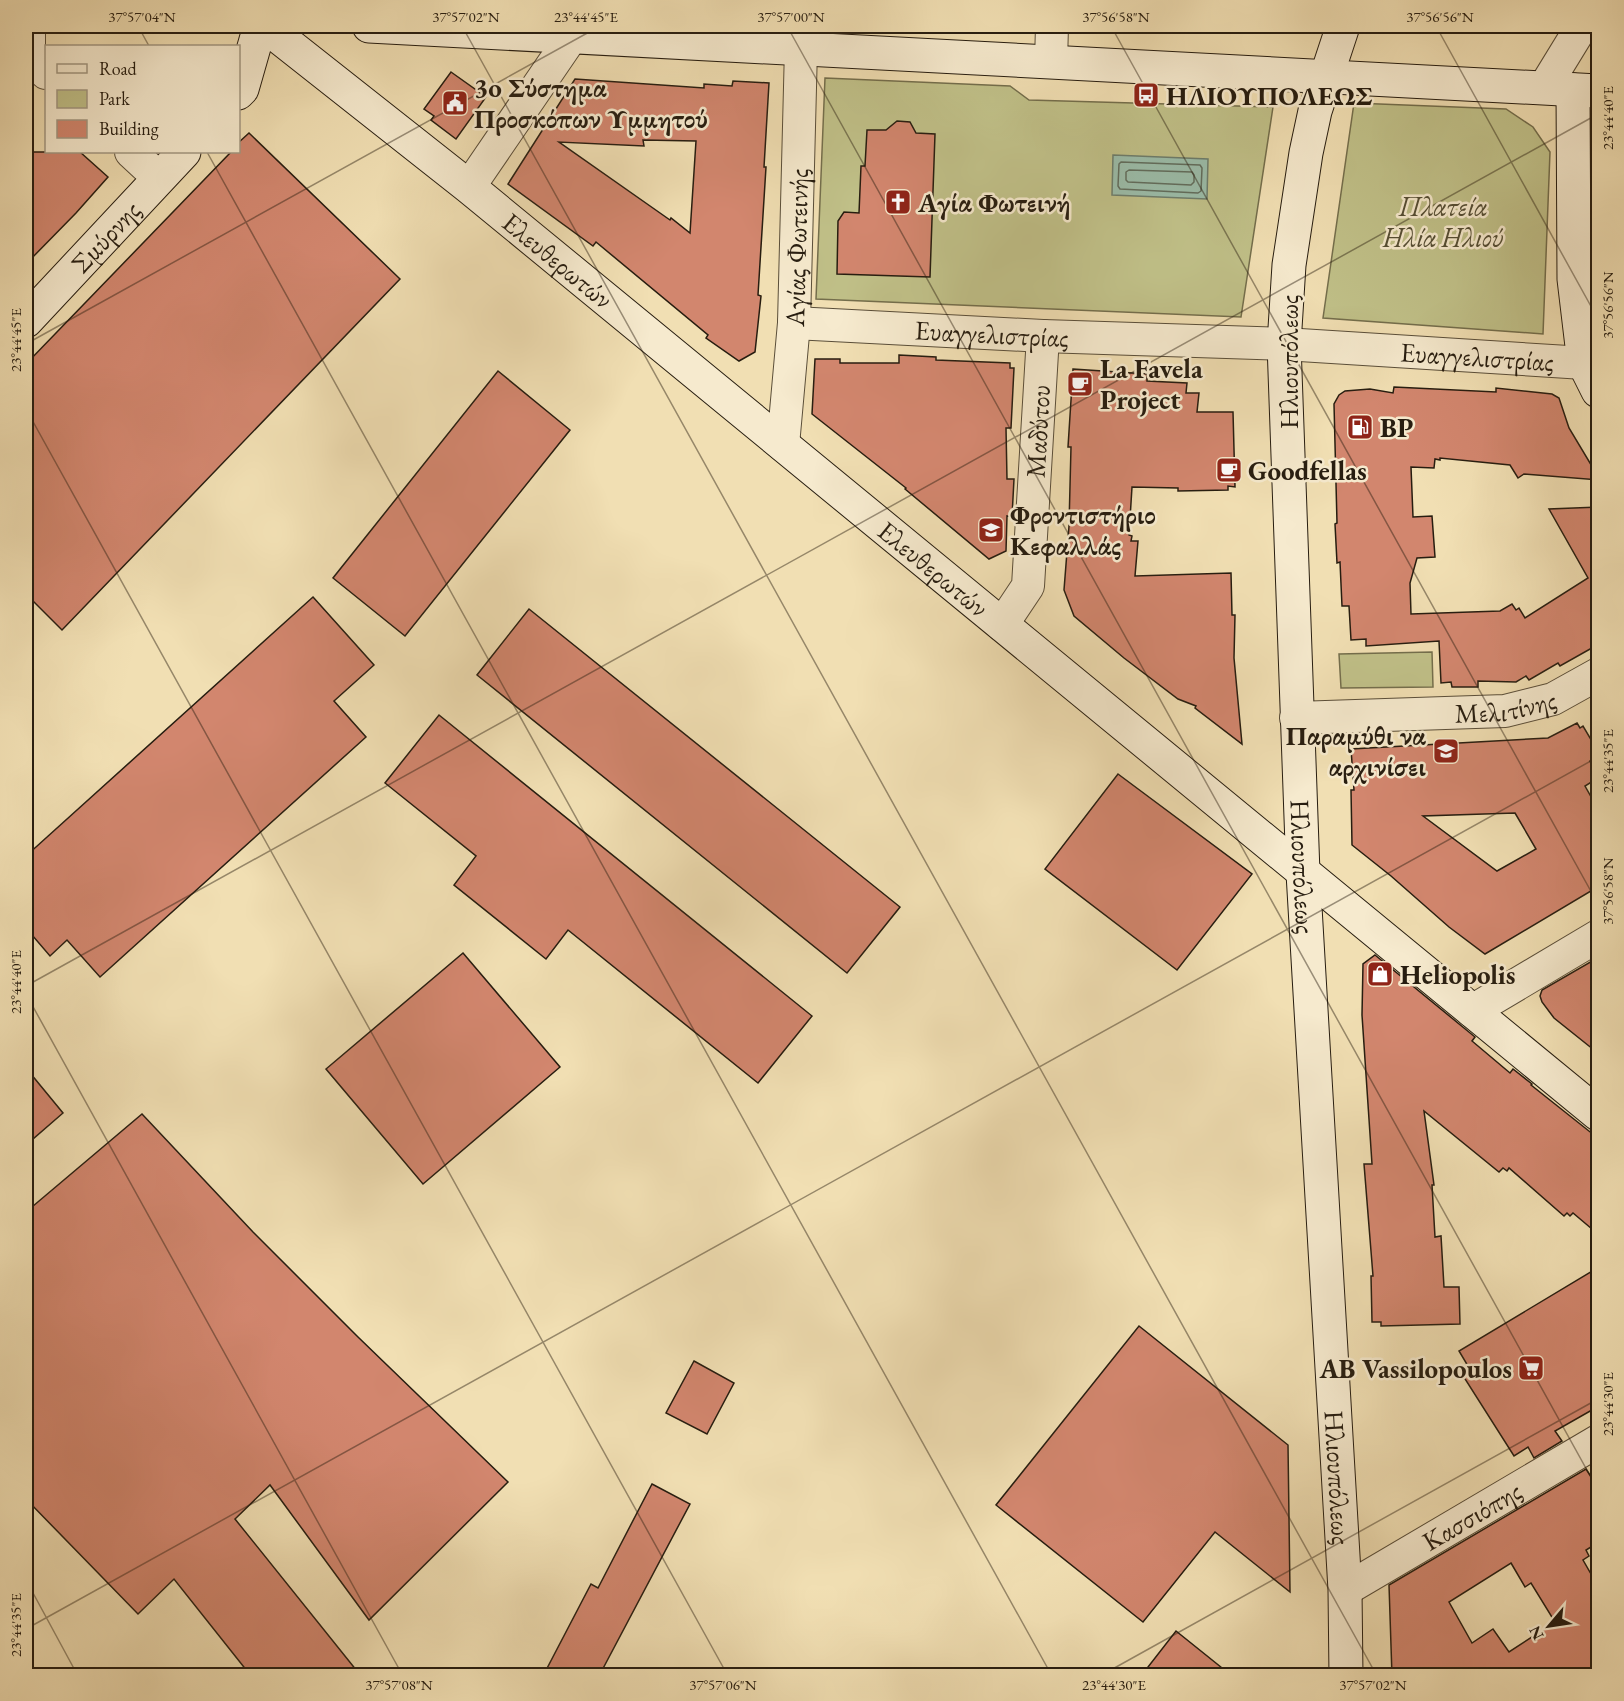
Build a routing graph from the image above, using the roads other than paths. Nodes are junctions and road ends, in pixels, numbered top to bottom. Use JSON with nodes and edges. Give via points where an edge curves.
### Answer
{"nodes":[{"id":1,"x":29,"y":26,"type":"edge"},
{"id":2,"x":260,"y":26,"type":"edge"},
{"id":3,"x":265,"y":26,"type":"edge"},
{"id":4,"x":369,"y":26,"type":"edge"},
{"id":5,"x":1052,"y":26,"type":"edge"},
{"id":6,"x":1342,"y":26,"type":"edge"},
{"id":7,"x":1582,"y":26,"type":"edge"},
{"id":8,"x":575,"y":31,"type":"edge"},
{"id":9,"x":805,"y":37,"type":"edge"},
{"id":10,"x":1051,"y":62,"type":"junction"},
{"id":11,"x":34,"y":63,"type":"edge"},
{"id":12,"x":1325,"y":77,"type":"junction"},
{"id":13,"x":1572,"y":90,"type":"edge"},
{"id":14,"x":240,"y":91,"type":"edge"},
{"id":15,"x":132,"y":153,"type":"edge"},
{"id":16,"x":183,"y":153,"type":"edge"},
{"id":17,"x":159,"y":178,"type":"junction"},
{"id":18,"x":469,"y":187,"type":"junction"},
{"id":19,"x":26,"y":321,"type":"edge"},
{"id":20,"x":794,"y":323,"type":"junction"},
{"id":21,"x":1043,"y":336,"type":"junction"},
{"id":22,"x":1284,"y":344,"type":"junction"},
{"id":23,"x":1584,"y":363,"type":"junction"},
{"id":24,"x":1599,"y":391,"type":"edge"},
{"id":25,"x":783,"y":445,"type":"junction"},
{"id":26,"x":1002,"y":625,"type":"junction"},
{"id":27,"x":1599,"y":674,"type":"edge"},
{"id":28,"x":1296,"y":718,"type":"junction"},
{"id":29,"x":1303,"y":873,"type":"junction"},
{"id":30,"x":1599,"y":936,"type":"edge"},
{"id":31,"x":1472,"y":1011,"type":"junction"},
{"id":32,"x":1599,"y":1114,"type":"edge"},
{"id":33,"x":1599,"y":1441,"type":"edge"},
{"id":34,"x":1345,"y":1590,"type":"junction"},
{"id":35,"x":1346,"y":1676,"type":"edge"}],
"edges":[{"from":1,"to":11,"type":"street"},
{"from":2,"to":14,"type":"main road"},
{"from":3,"to":18,"type":"main road","name":"Ελευθερωτών"},
{"from":4,"to":8,"type":"main road"},
{"from":5,"to":10,"type":"street"},
{"from":6,"to":12,"type":"main road","name":"Ηλιουπόλεως"},
{"from":7,"to":13,"type":"street"},
{"from":8,"to":9,"type":"main road"},
{"from":8,"to":18,"type":"street"},
{"from":9,"to":10,"type":"main road"},
{"from":9,"to":20,"type":"street","name":"Αγίας Φωτεινής"},
{"from":10,"to":12,"type":"main road"},
{"from":12,"to":13,"type":"main road"},
{"from":12,"to":22,"type":"main road","name":"Ηλιουπόλεως","via":[[1306,153],[1288,265]]},
{"from":13,"to":23,"type":"main road","via":[[1574,279]]},
{"from":15,"to":17,"type":"street"},
{"from":16,"to":17,"type":"main road","name":"Σμύρνης"},
{"from":17,"to":19,"type":"main road","name":"Σμύρνης"},
{"from":18,"to":25,"type":"main road","name":"Ελευθερωτών"},
{"from":20,"to":21,"type":"street","name":"Ευαγγελιστρίας"},
{"from":20,"to":25,"type":"street","name":"Αγίας Φωτεινής"},
{"from":21,"to":22,"type":"street","name":"Ευαγγελιστρίας"},
{"from":21,"to":26,"type":"street","name":"Μαδύτου","via":[[1028,586]]},
{"from":22,"to":23,"type":"street","name":"Ευαγγελιστρίας"},
{"from":22,"to":28,"type":"main road","name":"Ηλιουπόλεως"},
{"from":23,"to":24,"type":"main road"},
{"from":25,"to":26,"type":"main road","name":"Ελευθερωτών"},
{"from":26,"to":29,"type":"main road","name":"Ελευθερωτών"},
{"from":27,"to":28,"type":"street","name":"Μελιτίνης","via":[[1553,699],[1505,711]]},
{"from":28,"to":29,"type":"main road","name":"Ηλιουπόλεως"},
{"from":29,"to":31,"type":"main road","name":"Ελευθερωτών"},
{"from":29,"to":34,"type":"main road","name":"Ηλιουπόλεως"},
{"from":30,"to":31,"type":"street"},
{"from":31,"to":32,"type":"main road","name":"Ελευθερωτών"},
{"from":33,"to":34,"type":"street","name":"Κασσιόπης"},
{"from":34,"to":35,"type":"main road","name":"Ηλιουπόλεως"}]}
